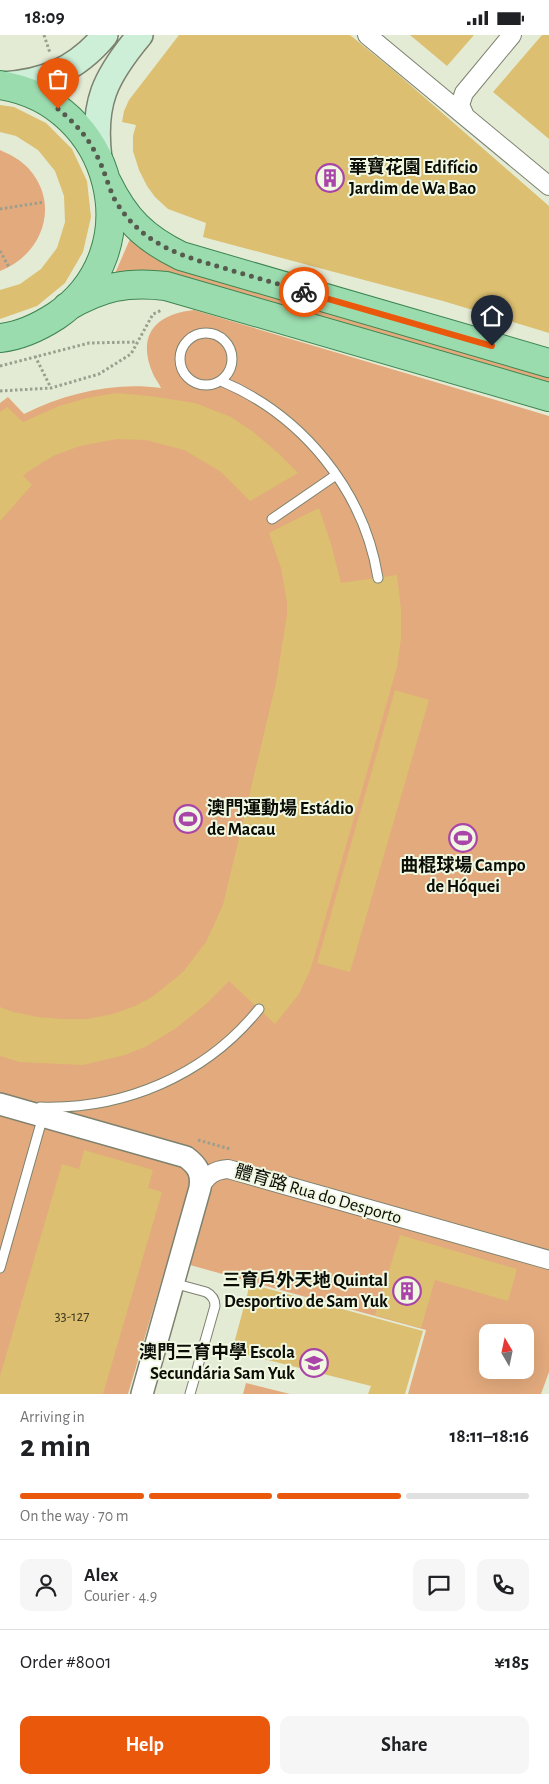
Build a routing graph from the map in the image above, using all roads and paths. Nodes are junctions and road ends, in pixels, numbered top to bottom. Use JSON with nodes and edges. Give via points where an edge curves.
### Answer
{"nodes":[{"id":1,"x":105,"y":35,"type":"edge"},
{"id":2,"x":140,"y":35,"type":"edge"},
{"id":3,"x":367,"y":35,"type":"edge"},
{"id":4,"x":512,"y":35,"type":"edge"},
{"id":5,"x":0,"y":85,"type":"edge"},
{"id":6,"x":464,"y":93,"type":"junction"},
{"id":7,"x":441,"y":97,"type":"junction"},
{"id":8,"x":465,"y":116,"type":"junction"},
{"id":9,"x":103,"y":171,"type":"junction"},
{"id":10,"x":549,"y":186,"type":"edge"},
{"id":11,"x":44,"y":203,"type":"dead end"},
{"id":12,"x":0,"y":209,"type":"edge"},
{"id":13,"x":0,"y":251,"type":"edge"},
{"id":14,"x":9,"y":267,"type":"dead end"},
{"id":15,"x":67,"y":307,"type":"junction"},
{"id":16,"x":168,"y":308,"type":"dead end"},
{"id":17,"x":2,"y":338,"type":"edge"},
{"id":18,"x":137,"y":342,"type":"junction"},
{"id":19,"x":35,"y":357,"type":"junction"},
{"id":20,"x":549,"y":363,"type":"edge"},
{"id":21,"x":0,"y":366,"type":"edge"},
{"id":22,"x":221,"y":381,"type":"junction"},
{"id":23,"x":51,"y":388,"type":"junction"},
{"id":24,"x":0,"y":391,"type":"edge"},
{"id":25,"x":549,"y":397,"type":"edge"},
{"id":26,"x":336,"y":475,"type":"junction"},
{"id":27,"x":272,"y":519,"type":"dead end"},
{"id":28,"x":378,"y":577,"type":"dead end"},
{"id":29,"x":259,"y":1009,"type":"dead end"},
{"id":30,"x":0,"y":1103,"type":"edge"},
{"id":31,"x":43,"y":1116,"type":"junction"},
{"id":32,"x":200,"y":1188,"type":"junction"},
{"id":33,"x":549,"y":1260,"type":"edge"},
{"id":34,"x":0,"y":1269,"type":"edge"},
{"id":35,"x":173,"y":1283,"type":"junction"},
{"id":36,"x":142,"y":1394,"type":"edge"},
{"id":37,"x":190,"y":1394,"type":"edge"}],
"edges":[{"from":1,"to":5,"type":"main road","via":[[80,60],[61,72],[41,80]]},
{"from":2,"to":9,"type":"main road","via":[[109,77],[101,97],[96,138]]},
{"from":3,"to":7,"type":"street"},
{"from":4,"to":6,"type":"street"},
{"from":5,"to":9,"type":"main road","via":[[41,98],[74,122],[87,138]]},
{"from":6,"to":7,"type":"street","via":[[453,99]]},
{"from":6,"to":8,"type":"street","via":[[460,105]]},
{"from":7,"to":8,"type":"street"},
{"from":8,"to":10,"type":"street"},
{"from":9,"to":15,"type":"main road","via":[[109,195],[108,238],[92,278]]},
{"from":9,"to":20,"type":"main road","via":[[124,213],[144,234],[181,256]]},
{"from":11,"to":12,"type":"path"},
{"from":13,"to":14,"type":"path"},
{"from":15,"to":17,"type":"main road","via":[[46,323]]},
{"from":15,"to":25,"type":"main road","via":[[105,289],[125,285],[166,286]]},
{"from":16,"to":18,"type":"path","via":[[152,314]]},
{"from":18,"to":19,"type":"path","via":[[89,343]]},
{"from":18,"to":23,"type":"path","via":[[131,354],[99,373]]},
{"from":19,"to":21,"type":"path"},
{"from":19,"to":23,"type":"path"},
{"from":22,"to":22,"type":"lane","via":[[200,384],[182,371],[182,349],[193,336],[214,333],[230,346],[232,363]]},
{"from":22,"to":26,"type":"lane","via":[[255,398],[285,419],[309,441]]},
{"from":23,"to":24,"type":"path"},
{"from":26,"to":27,"type":"lane"},
{"from":26,"to":28,"type":"lane","via":[[362,523]]},
{"from":29,"to":30,"type":"lane","via":[[231,1038],[202,1061],[169,1081],[139,1093],[102,1103],[65,1107]]},
{"from":30,"to":31,"type":"street"},
{"from":31,"to":32,"type":"street","via":[[186,1157],[199,1170]]},
{"from":31,"to":34,"type":"lane"},
{"from":32,"to":33,"type":"street","name":"體育路 Rua do Desporto","via":[[211,1173],[228,1169]]},
{"from":32,"to":35,"type":"street"},
{"from":35,"to":36,"type":"street"},
{"from":35,"to":37,"type":"lane","via":[[206,1292],[215,1301]]}]}
